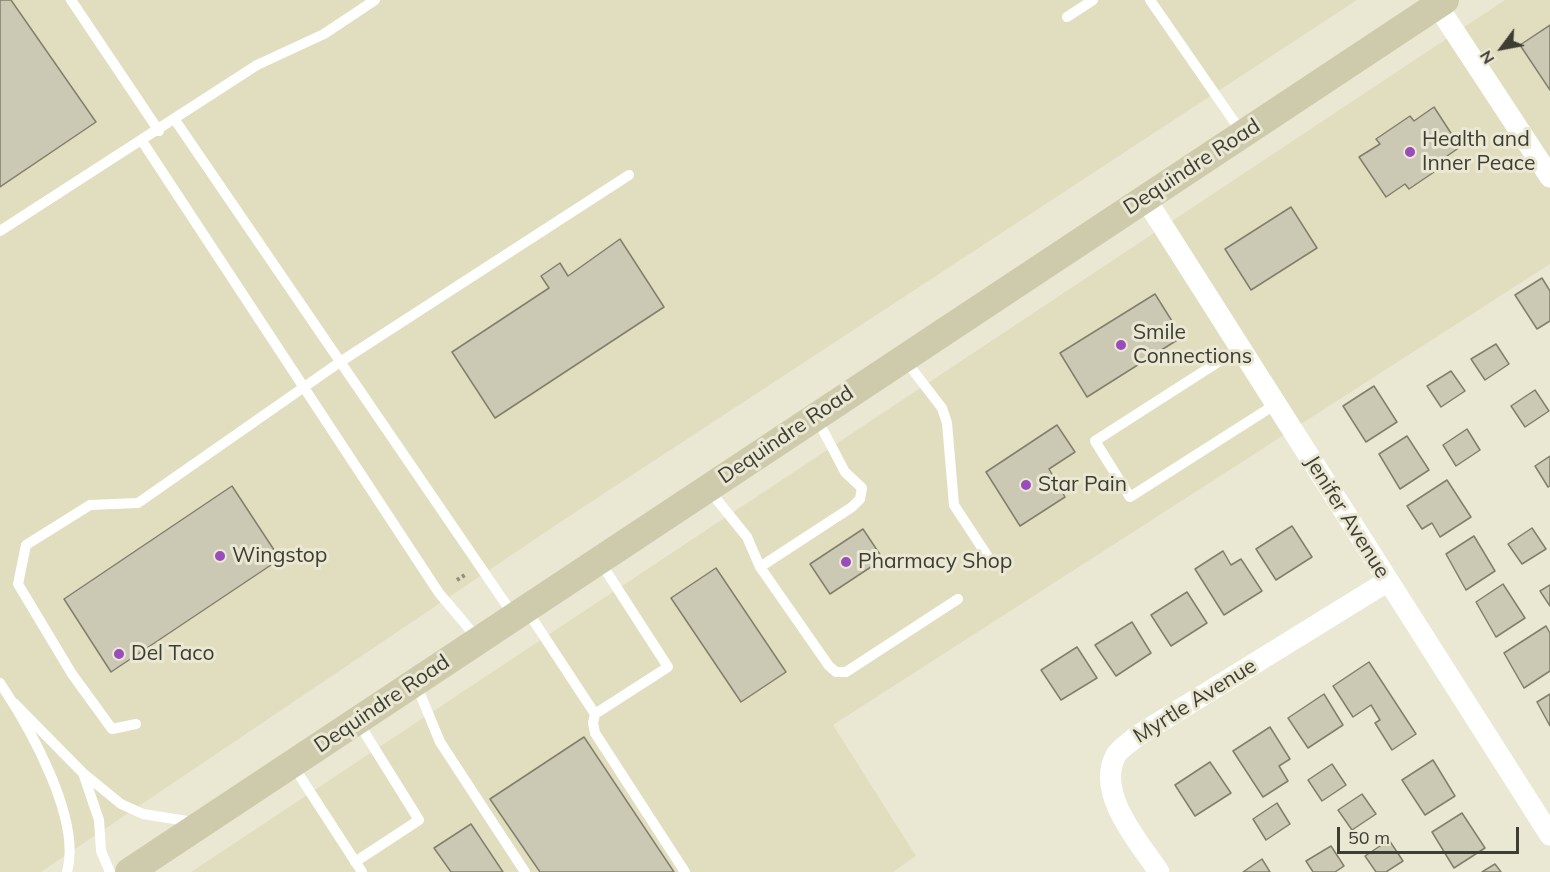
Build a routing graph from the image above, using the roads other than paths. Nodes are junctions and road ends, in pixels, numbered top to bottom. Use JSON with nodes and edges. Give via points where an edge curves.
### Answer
{"nodes":[{"id":1,"x":71,"y":0,"type":"edge"},
{"id":2,"x":375,"y":0,"type":"edge"},
{"id":3,"x":1093,"y":0,"type":"edge"},
{"id":4,"x":1150,"y":0,"type":"edge"},
{"id":5,"x":1441,"y":2,"type":"edge"},
{"id":6,"x":1067,"y":17,"type":"dead end"},
{"id":7,"x":175,"y":120,"type":"junction"},
{"id":8,"x":159,"y":131,"type":"junction"},
{"id":9,"x":1242,"y":134,"type":"junction"},
{"id":10,"x":142,"y":141,"type":"junction"},
{"id":11,"x":629,"y":175,"type":"dead end"},
{"id":12,"x":1550,"y":177,"type":"edge"},
{"id":13,"x":1144,"y":198,"type":"junction"},
{"id":14,"x":0,"y":231,"type":"edge"},
{"id":15,"x":1240,"y":348,"type":"junction"},
{"id":16,"x":903,"y":358,"type":"junction"},
{"id":17,"x":340,"y":362,"type":"junction"},
{"id":18,"x":305,"y":387,"type":"junction"},
{"id":19,"x":1276,"y":404,"type":"junction"},
{"id":20,"x":815,"y":416,"type":"junction"},
{"id":21,"x":707,"y":488,"type":"junction"},
{"id":22,"x":598,"y":560,"type":"junction"},
{"id":23,"x":994,"y":566,"type":"dead end"},
{"id":24,"x":760,"y":567,"type":"junction"},
{"id":25,"x":1388,"y":581,"type":"junction"},
{"id":26,"x":958,"y":599,"type":"dead end"},
{"id":27,"x":520,"y":612,"type":"junction"},
{"id":28,"x":478,"y":640,"type":"junction"},
{"id":29,"x":415,"y":682,"type":"junction"},
{"id":30,"x":0,"y":683,"type":"edge"},
{"id":31,"x":14,"y":703,"type":"junction"},
{"id":32,"x":596,"y":714,"type":"junction"},
{"id":33,"x":357,"y":720,"type":"junction"},
{"id":34,"x":136,"y":724,"type":"dead end"},
{"id":35,"x":292,"y":764,"type":"junction"},
{"id":36,"x":82,"y":773,"type":"junction"},
{"id":37,"x":203,"y":823,"type":"junction"},
{"id":38,"x":1550,"y":835,"type":"edge"},
{"id":39,"x":359,"y":867,"type":"edge"},
{"id":40,"x":67,"y":872,"type":"edge"},
{"id":41,"x":110,"y":872,"type":"edge"},
{"id":42,"x":129,"y":872,"type":"edge"},
{"id":43,"x":525,"y":872,"type":"edge"},
{"id":44,"x":685,"y":872,"type":"edge"},
{"id":45,"x":1159,"y":872,"type":"edge"}],
"edges":[{"from":1,"to":8,"type":"lane"},
{"from":2,"to":7,"type":"lane","via":[[324,34],[257,65]]},
{"from":3,"to":6,"type":"lane"},
{"from":4,"to":9,"type":"lane"},
{"from":5,"to":9,"type":"main road","name":"Dequindre Road"},
{"from":5,"to":12,"type":"street"},
{"from":7,"to":8,"type":"lane"},
{"from":7,"to":17,"type":"lane"},
{"from":8,"to":10,"type":"lane"},
{"from":9,"to":13,"type":"main road","name":"Dequindre Road"},
{"from":10,"to":14,"type":"lane"},
{"from":10,"to":18,"type":"lane"},
{"from":11,"to":17,"type":"lane"},
{"from":13,"to":15,"type":"street","name":"Jenifer Avenue"},
{"from":13,"to":16,"type":"main road","name":"Dequindre Road"},
{"from":15,"to":19,"type":"street","name":"Jenifer Avenue"},
{"from":15,"to":19,"type":"lane","via":[[1095,441],[1130,497]]},
{"from":16,"to":20,"type":"main road","name":"Dequindre Road"},
{"from":16,"to":23,"type":"lane","via":[[942,408],[947,423],[954,505]]},
{"from":17,"to":18,"type":"lane"},
{"from":17,"to":27,"type":"lane"},
{"from":18,"to":28,"type":"lane","via":[[440,593]]},
{"from":18,"to":34,"type":"lane","via":[[138,503],[90,505],[26,545],[18,585],[72,674],[112,729]]},
{"from":19,"to":25,"type":"street","name":"Jenifer Avenue"},
{"from":20,"to":21,"type":"main road","name":"Dequindre Road"},
{"from":20,"to":24,"type":"lane","via":[[845,472],[862,488],[860,499]]},
{"from":21,"to":22,"type":"main road","name":"Dequindre Road"},
{"from":21,"to":24,"type":"lane","via":[[747,537]]},
{"from":22,"to":27,"type":"main road","name":"Dequindre Road"},
{"from":22,"to":32,"type":"lane","via":[[668,667]]},
{"from":24,"to":26,"type":"lane","via":[[836,672],[846,672]]},
{"from":25,"to":38,"type":"street","name":"Jenifer Avenue"},
{"from":25,"to":45,"type":"street","name":"Myrtle Avenue","via":[[1137,736],[1117,753],[1110,772],[1113,795]]},
{"from":27,"to":28,"type":"main road","name":"Dequindre Road"},
{"from":27,"to":32,"type":"lane"},
{"from":28,"to":29,"type":"main road","name":"Dequindre Road"},
{"from":29,"to":33,"type":"main road","name":"Dequindre Road"},
{"from":29,"to":43,"type":"lane","via":[[440,742]]},
{"from":30,"to":31,"type":"lane"},
{"from":31,"to":36,"type":"lane"},
{"from":31,"to":40,"type":"lane","via":[[62,804],[69,840]]},
{"from":32,"to":44,"type":"lane","via":[[595,733]]},
{"from":33,"to":35,"type":"main road","name":"Dequindre Road"},
{"from":33,"to":39,"type":"lane","via":[[419,820]]},
{"from":35,"to":37,"type":"main road","name":"Dequindre Road"},
{"from":35,"to":39,"type":"lane"},
{"from":36,"to":37,"type":"lane","via":[[121,804],[143,814]]},
{"from":36,"to":41,"type":"lane","via":[[99,820],[101,851]]},
{"from":37,"to":42,"type":"main road","name":"Dequindre Road"}]}
